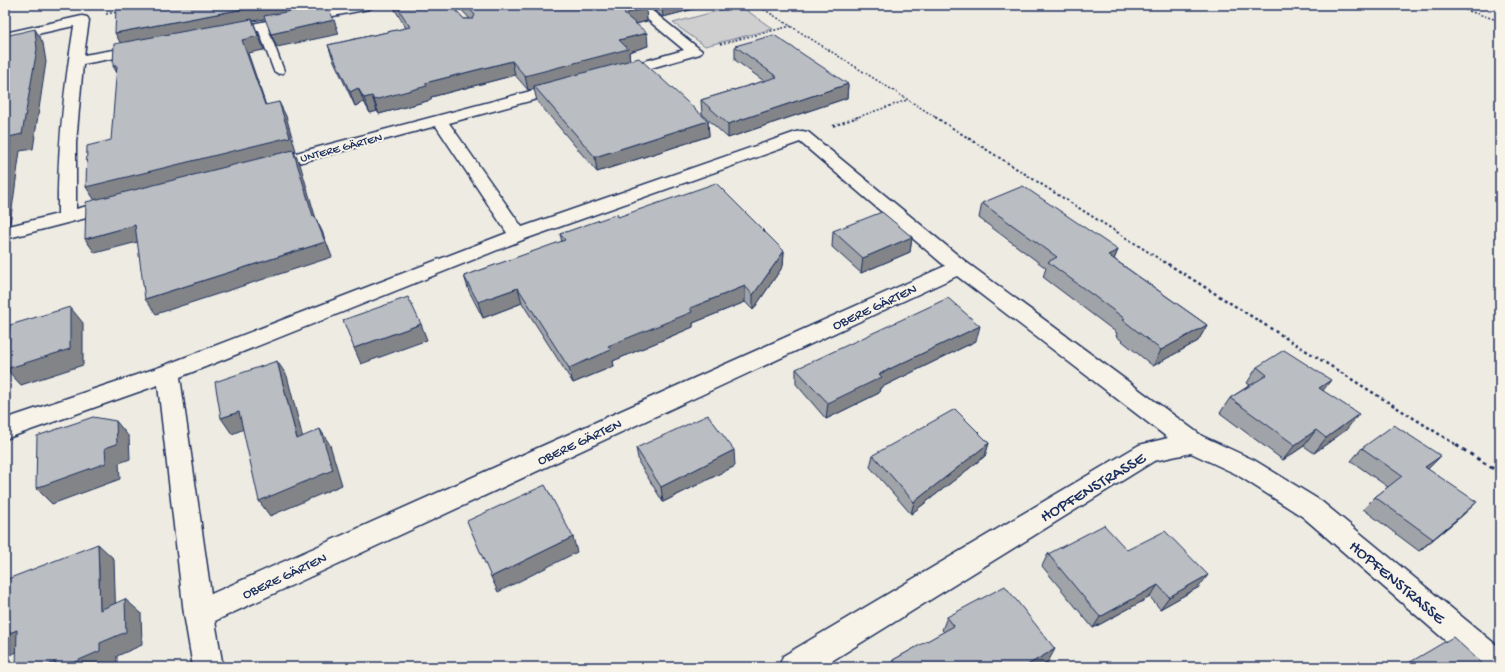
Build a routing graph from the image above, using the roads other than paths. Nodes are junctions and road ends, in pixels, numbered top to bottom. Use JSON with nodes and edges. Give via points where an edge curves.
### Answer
{"nodes":[{"id":1,"x":369,"y":5,"type":"edge"},
{"id":2,"x":637,"y":5,"type":"edge"},
{"id":3,"x":262,"y":26,"type":"junction"},
{"id":4,"x":216,"y":35,"type":"edge"},
{"id":5,"x":5,"y":37,"type":"edge"},
{"id":6,"x":153,"y":47,"type":"edge"},
{"id":7,"x":75,"y":61,"type":"junction"},
{"id":8,"x":279,"y":72,"type":"dead end"},
{"id":9,"x":602,"y":77,"type":"edge"},
{"id":10,"x":579,"y":83,"type":"edge"},
{"id":11,"x":440,"y":121,"type":"junction"},
{"id":12,"x":256,"y":169,"type":"edge"},
{"id":13,"x":127,"y":202,"type":"edge"},
{"id":14,"x":66,"y":217,"type":"junction"},
{"id":15,"x":5,"y":233,"type":"edge"},
{"id":16,"x":518,"y":235,"type":"junction"},
{"id":17,"x":959,"y":267,"type":"junction"},
{"id":18,"x":168,"y":374,"type":"junction"},
{"id":19,"x":5,"y":429,"type":"edge"},
{"id":20,"x":1193,"y":443,"type":"junction"},
{"id":21,"x":199,"y":614,"type":"junction"},
{"id":22,"x":208,"y":667,"type":"edge"},
{"id":23,"x":794,"y":667,"type":"edge"},
{"id":24,"x":1498,"y":667,"type":"edge"}],
"edges":[{"from":1,"to":3,"type":"street"},
{"from":2,"to":9,"type":"street","via":[[695,51]]},
{"from":3,"to":4,"type":"street"},
{"from":3,"to":8,"type":"lane"},
{"from":5,"to":7,"type":"street","via":[[82,20]]},
{"from":6,"to":7,"type":"street"},
{"from":7,"to":14,"type":"street","via":[[65,175]]},
{"from":10,"to":11,"type":"street","name":"UNTERE GÄRTEN"},
{"from":11,"to":12,"type":"street","name":"UNTERE GÄRTEN"},
{"from":11,"to":16,"type":"street"},
{"from":13,"to":14,"type":"street"},
{"from":14,"to":15,"type":"street"},
{"from":16,"to":17,"type":"street","via":[[802,136]]},
{"from":16,"to":18,"type":"street"},
{"from":17,"to":20,"type":"street"},
{"from":17,"to":21,"type":"street","name":"OBERE GÄRTEN"},
{"from":18,"to":19,"type":"street"},
{"from":18,"to":21,"type":"street"},
{"from":20,"to":23,"type":"street","name":"HOPFENSTRASSE","via":[[1148,452]]},
{"from":20,"to":24,"type":"street","name":"HOPFENSTRASSE","via":[[1245,467],[1312,509]]},
{"from":21,"to":22,"type":"street"}]}
